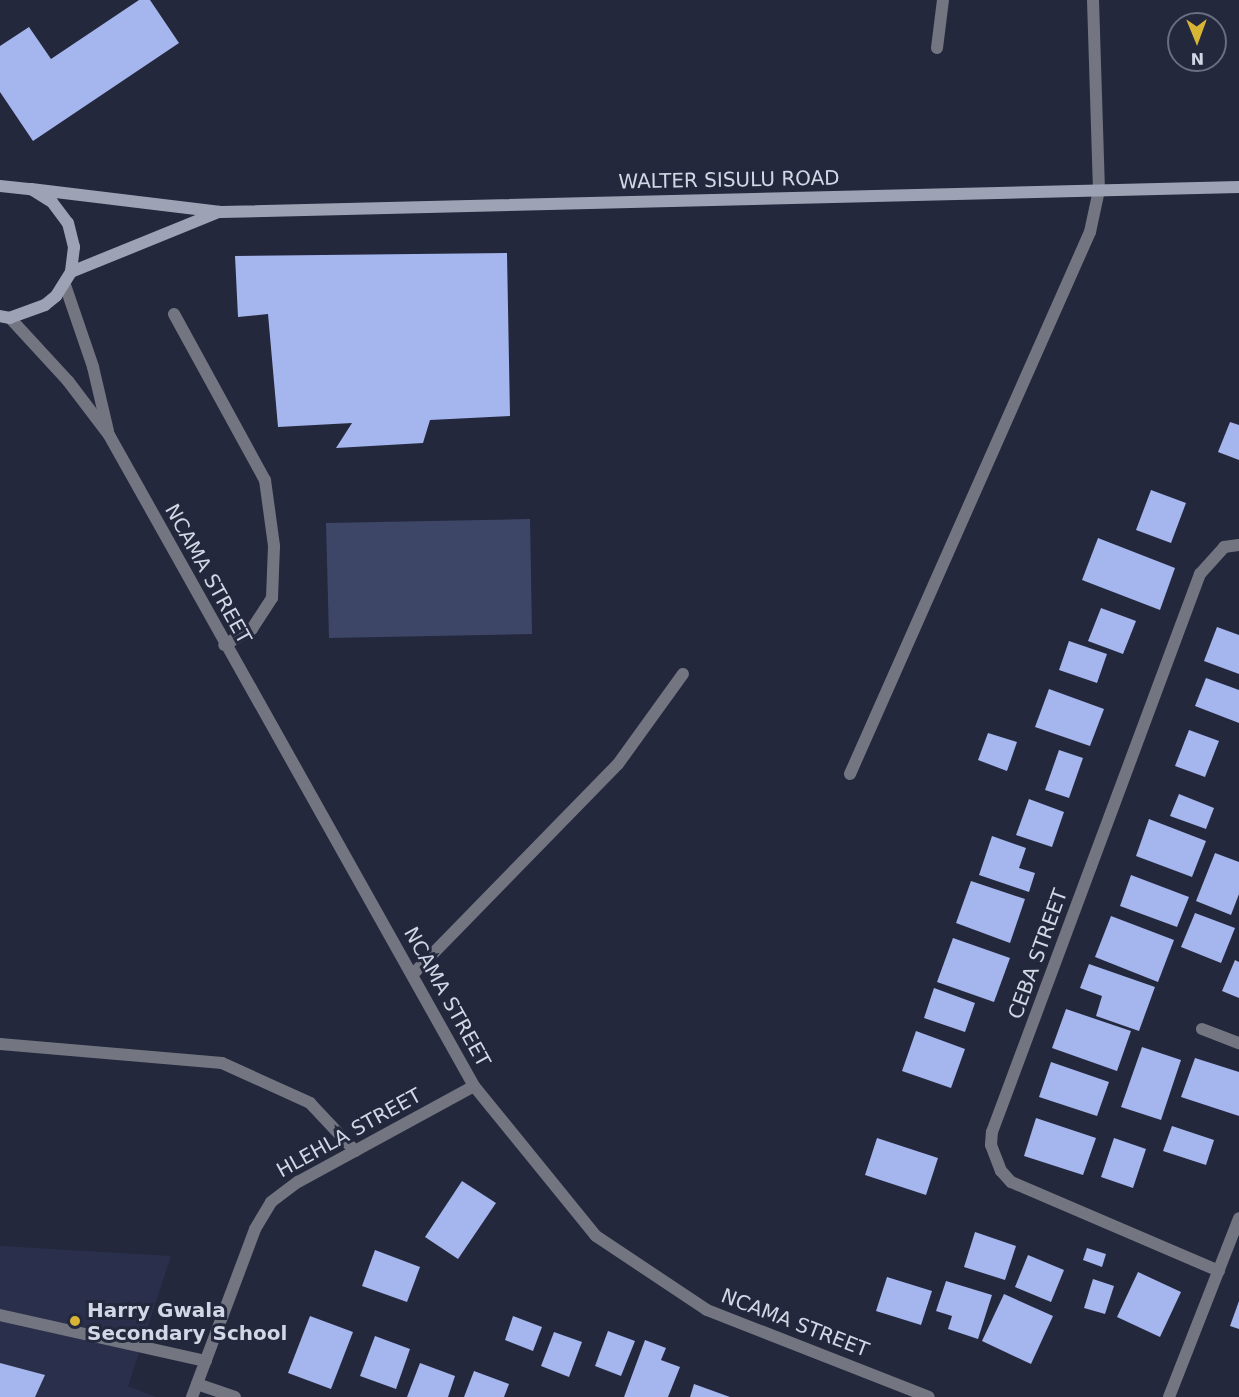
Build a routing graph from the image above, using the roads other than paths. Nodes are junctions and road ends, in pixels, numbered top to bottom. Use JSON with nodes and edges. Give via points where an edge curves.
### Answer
{"nodes":[{"id":1,"x":943,"y":0,"type":"edge"},
{"id":2,"x":1093,"y":0,"type":"edge"},
{"id":3,"x":937,"y":48,"type":"dead end"},
{"id":4,"x":2,"y":184,"type":"edge"},
{"id":5,"x":1239,"y":187,"type":"edge"},
{"id":6,"x":31,"y":189,"type":"junction"},
{"id":7,"x":1099,"y":190,"type":"junction"},
{"id":8,"x":221,"y":212,"type":"junction"},
{"id":9,"x":71,"y":272,"type":"junction"},
{"id":10,"x":65,"y":285,"type":"junction"},
{"id":11,"x":174,"y":314,"type":"dead end"},
{"id":12,"x":5,"y":317,"type":"edge"},
{"id":13,"x":109,"y":435,"type":"junction"},
{"id":14,"x":1239,"y":545,"type":"edge"},
{"id":15,"x":224,"y":645,"type":"junction"},
{"id":16,"x":683,"y":674,"type":"dead end"},
{"id":17,"x":850,"y":774,"type":"dead end"},
{"id":18,"x":413,"y":974,"type":"junction"},
{"id":19,"x":1202,"y":1029,"type":"dead end"},
{"id":20,"x":1239,"y":1043,"type":"edge"},
{"id":21,"x":0,"y":1044,"type":"edge"},
{"id":22,"x":474,"y":1086,"type":"junction"},
{"id":23,"x":355,"y":1151,"type":"junction"},
{"id":24,"x":1239,"y":1218,"type":"edge"},
{"id":25,"x":1219,"y":1271,"type":"junction"},
{"id":26,"x":0,"y":1315,"type":"edge"},
{"id":27,"x":206,"y":1360,"type":"junction"},
{"id":28,"x":197,"y":1384,"type":"junction"},
{"id":29,"x":192,"y":1397,"type":"edge"},
{"id":30,"x":235,"y":1397,"type":"edge"},
{"id":31,"x":929,"y":1397,"type":"edge"},
{"id":32,"x":1169,"y":1397,"type":"edge"}],
"edges":[{"from":1,"to":3,"type":"street"},
{"from":2,"to":7,"type":"street"},
{"from":4,"to":6,"type":"street","name":"WALTER SISULU ROAD"},
{"from":5,"to":7,"type":"street","name":"WALTER SISULU ROAD"},
{"from":6,"to":8,"type":"street","name":"WALTER SISULU ROAD"},
{"from":6,"to":9,"type":"street","via":[[52,202],[68,223],[74,247]]},
{"from":7,"to":8,"type":"street","name":"WALTER SISULU ROAD"},
{"from":7,"to":17,"type":"street","via":[[1090,231]]},
{"from":8,"to":9,"type":"street","name":"WALTER SISULU ROAD"},
{"from":9,"to":10,"type":"street"},
{"from":10,"to":12,"type":"street","via":[[45,305]]},
{"from":10,"to":13,"type":"street","name":"NCAMA STREET","via":[[93,367]]},
{"from":11,"to":15,"type":"street","via":[[265,480],[274,546],[272,598],[252,629]]},
{"from":12,"to":13,"type":"street","name":"NCAMA STREET","via":[[68,381]]},
{"from":13,"to":15,"type":"street","name":"NCAMA STREET"},
{"from":14,"to":25,"type":"street","name":"CEBA STREET","via":[[1224,547],[1200,574],[992,1132],[991,1146],[1001,1171],[1011,1182]]},
{"from":15,"to":18,"type":"street","name":"NCAMA STREET"},
{"from":16,"to":18,"type":"street","via":[[618,764]]},
{"from":18,"to":22,"type":"street","name":"NCAMA STREET"},
{"from":19,"to":20,"type":"street"},
{"from":21,"to":23,"type":"street","via":[[222,1064],[310,1103]]},
{"from":22,"to":23,"type":"street","name":"HLEHLA STREET"},
{"from":22,"to":31,"type":"street","name":"NCAMA STREET","via":[[596,1236],[707,1310]]},
{"from":23,"to":27,"type":"street","name":"HLEHLA STREET","via":[[283,1190],[261,1215]]},
{"from":24,"to":25,"type":"street"},
{"from":25,"to":32,"type":"street"},
{"from":26,"to":27,"type":"street"},
{"from":27,"to":28,"type":"street","name":"HLEHLA STREET"},
{"from":28,"to":29,"type":"street","name":"HLEHLA STREET"},
{"from":28,"to":30,"type":"street"}]}
